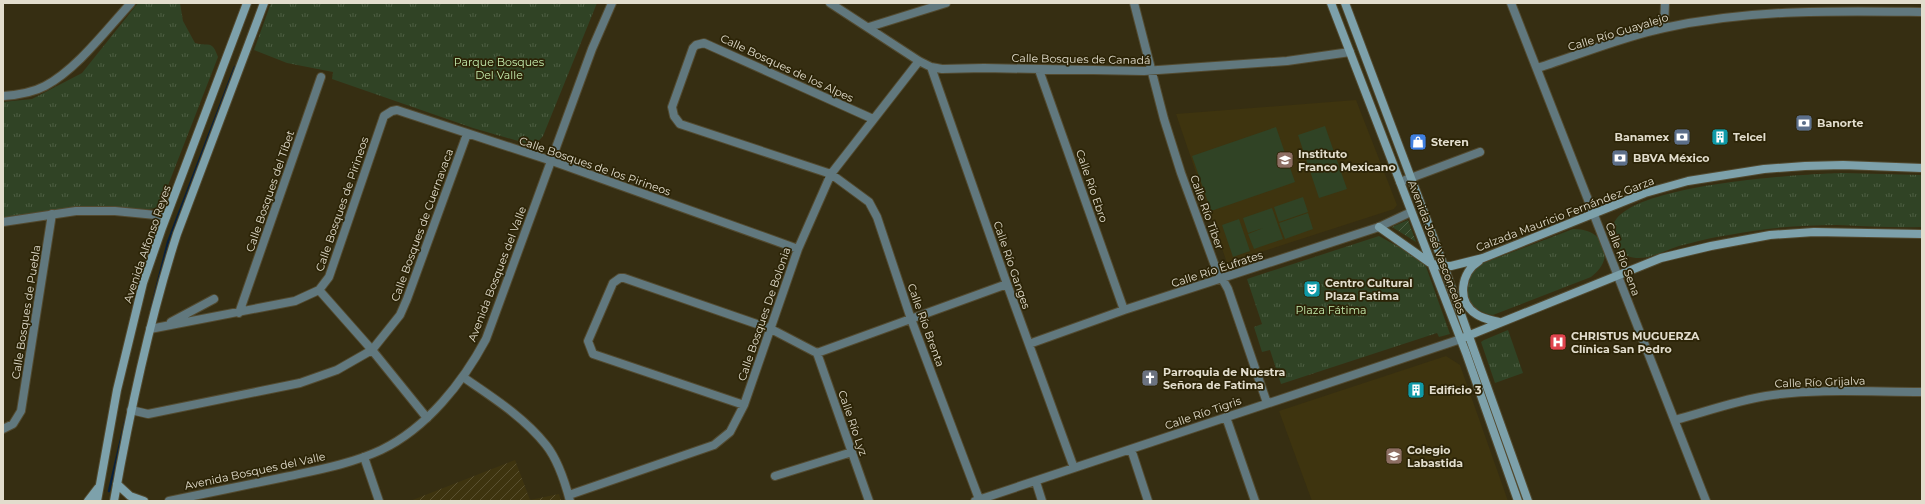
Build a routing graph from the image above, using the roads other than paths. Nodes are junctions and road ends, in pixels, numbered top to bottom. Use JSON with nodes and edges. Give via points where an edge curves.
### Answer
{"nodes":[{"id":1,"x":131,"y":3,"type":"edge"},
{"id":2,"x":247,"y":3,"type":"edge"},
{"id":3,"x":264,"y":3,"type":"edge"},
{"id":4,"x":612,"y":3,"type":"edge"},
{"id":5,"x":830,"y":3,"type":"edge"},
{"id":6,"x":946,"y":3,"type":"edge"},
{"id":7,"x":1134,"y":3,"type":"edge"},
{"id":8,"x":1331,"y":3,"type":"edge"},
{"id":9,"x":1345,"y":3,"type":"edge"},
{"id":10,"x":1511,"y":3,"type":"edge"},
{"id":11,"x":1665,"y":3,"type":"edge"},
{"id":12,"x":1817,"y":7,"type":"edge"},
{"id":13,"x":1922,"y":12,"type":"edge"},
{"id":14,"x":869,"y":27,"type":"junction"},
{"id":15,"x":1664,"y":28,"type":"junction"},
{"id":16,"x":1350,"y":52,"type":"junction"},
{"id":17,"x":919,"y":61,"type":"junction"},
{"id":18,"x":931,"y":67,"type":"junction"},
{"id":19,"x":1537,"y":68,"type":"junction"},
{"id":20,"x":1039,"y":70,"type":"junction"},
{"id":21,"x":1152,"y":71,"type":"junction"},
{"id":22,"x":321,"y":78,"type":"dead end"},
{"id":23,"x":3,"y":96,"type":"edge"},
{"id":24,"x":384,"y":116,"type":"joint"},
{"id":25,"x":873,"y":119,"type":"junction"},
{"id":26,"x":467,"y":134,"type":"junction"},
{"id":27,"x":1480,"y":152,"type":"dead end"},
{"id":28,"x":552,"y":161,"type":"junction"},
{"id":29,"x":1922,"y":168,"type":"edge"},
{"id":30,"x":831,"y":174,"type":"junction"},
{"id":31,"x":1411,"y":178,"type":"junction"},
{"id":32,"x":1400,"y":182,"type":"junction"},
{"id":33,"x":1411,"y":212,"type":"junction"},
{"id":34,"x":1593,"y":213,"type":"junction"},
{"id":35,"x":52,"y":214,"type":"junction"},
{"id":36,"x":166,"y":216,"type":"junction"},
{"id":37,"x":3,"y":222,"type":"edge"},
{"id":38,"x":1379,"y":227,"type":"junction"},
{"id":39,"x":1922,"y":234,"type":"edge"},
{"id":40,"x":798,"y":249,"type":"junction"},
{"id":41,"x":1483,"y":258,"type":"junction"},
{"id":42,"x":1430,"y":263,"type":"junction"},
{"id":43,"x":1443,"y":266,"type":"junction"},
{"id":44,"x":1618,"y":275,"type":"junction"},
{"id":45,"x":1222,"y":279,"type":"junction"},
{"id":46,"x":1007,"y":284,"type":"junction"},
{"id":47,"x":319,"y":290,"type":"junction"},
{"id":48,"x":214,"y":299,"type":"dead end"},
{"id":49,"x":1124,"y":310,"type":"junction"},
{"id":50,"x":239,"y":313,"type":"junction"},
{"id":51,"x":911,"y":319,"type":"junction"},
{"id":52,"x":1499,"y":322,"type":"junction"},
{"id":53,"x":163,"y":326,"type":"junction"},
{"id":54,"x":150,"y":329,"type":"junction"},
{"id":55,"x":770,"y":329,"type":"junction"},
{"id":56,"x":1465,"y":337,"type":"junction"},
{"id":57,"x":1029,"y":344,"type":"junction"},
{"id":58,"x":372,"y":350,"type":"junction"},
{"id":59,"x":817,"y":353,"type":"junction"},
{"id":60,"x":463,"y":377,"type":"junction"},
{"id":61,"x":1922,"y":392,"type":"edge"},
{"id":62,"x":1266,"y":403,"type":"junction"},
{"id":63,"x":744,"y":405,"type":"junction"},
{"id":64,"x":132,"y":410,"type":"junction"},
{"id":65,"x":1226,"y":417,"type":"junction"},
{"id":66,"x":427,"y":418,"type":"junction"},
{"id":67,"x":1675,"y":420,"type":"junction"},
{"id":68,"x":3,"y":429,"type":"edge"},
{"id":69,"x":1131,"y":449,"type":"junction"},
{"id":70,"x":852,"y":452,"type":"junction"},
{"id":71,"x":364,"y":457,"type":"junction"},
{"id":72,"x":1074,"y":468,"type":"junction"},
{"id":73,"x":775,"y":476,"type":"dead end"},
{"id":74,"x":1036,"y":482,"type":"junction"},
{"id":75,"x":117,"y":484,"type":"junction"},
{"id":76,"x":99,"y":487,"type":"junction"},
{"id":77,"x":569,"y":498,"type":"edge"},
{"id":78,"x":977,"y":500,"type":"edge"},
{"id":79,"x":88,"y":501,"type":"edge"},
{"id":80,"x":97,"y":501,"type":"edge"},
{"id":81,"x":114,"y":501,"type":"edge"},
{"id":82,"x":144,"y":501,"type":"edge"},
{"id":83,"x":169,"y":501,"type":"edge"},
{"id":84,"x":380,"y":501,"type":"edge"},
{"id":85,"x":869,"y":501,"type":"edge"},
{"id":86,"x":1042,"y":501,"type":"edge"},
{"id":87,"x":1148,"y":501,"type":"edge"},
{"id":88,"x":1255,"y":501,"type":"edge"},
{"id":89,"x":1518,"y":501,"type":"edge"},
{"id":90,"x":1528,"y":501,"type":"edge"},
{"id":91,"x":1706,"y":501,"type":"edge"}],
"edges":[{"from":1,"to":23,"type":"street","via":[[86,52],[55,80],[32,91]]},
{"from":2,"to":36,"type":"main road","name":"Avenida Alfonso Reyes"},
{"from":3,"to":54,"type":"main road","via":[[177,234]]},
{"from":4,"to":28,"type":"street","name":"Avenida Bosques del Valle","via":[[592,50]]},
{"from":5,"to":14,"type":"street","name":"Calle Bosques de Canadá"},
{"from":6,"to":14,"type":"street"},
{"from":7,"to":21,"type":"street","name":"Calle Río Tiber"},
{"from":8,"to":16,"type":"main road","name":"Avenida José Vasconcelos"},
{"from":9,"to":31,"type":"main road","name":"Avenida José Vasconcelos"},
{"from":10,"to":19,"type":"street","name":"Calle Río Sena"},
{"from":11,"to":15,"type":"street"},
{"from":12,"to":13,"type":"street","name":"Calle Río Guayalejo"},
{"from":12,"to":15,"type":"street","name":"Calle Río Guayalejo"},
{"from":14,"to":17,"type":"street","name":"Calle Bosques de Canadá"},
{"from":15,"to":19,"type":"street","name":"Calle Río Guayalejo"},
{"from":16,"to":21,"type":"street","name":"Calle Bosques de Canadá","via":[[1287,61]]},
{"from":16,"to":32,"type":"main road","name":"Avenida José Vasconcelos"},
{"from":17,"to":18,"type":"street","name":"Calle Bosques de Canadá"},
{"from":17,"to":25,"type":"street","name":"Calle Bosques De Bolonia"},
{"from":18,"to":20,"type":"street","name":"Calle Bosques de Canadá"},
{"from":18,"to":46,"type":"street","name":"Calle Río Ganges"},
{"from":19,"to":34,"type":"street","name":"Calle Río Sena"},
{"from":20,"to":21,"type":"street","name":"Calle Bosques de Canadá"},
{"from":20,"to":49,"type":"street","name":"Calle Río Ebro"},
{"from":21,"to":45,"type":"street","name":"Calle Río Tiber","via":[[1181,173]]},
{"from":22,"to":50,"type":"street","name":"Calle Bosques del Tíbet"},
{"from":24,"to":26,"type":"street","name":"Calle Bosques de los Pirineos","via":[[397,110]]},
{"from":24,"to":47,"type":"street","name":"Calle Bosques de Pirineos","via":[[329,277]]},
{"from":25,"to":30,"type":"street","name":"Calle Bosques De Bolonia"},
{"from":25,"to":30,"type":"street","name":"Calle Bosques de los Alpes","via":[[708,44],[700,43],[693,48],[672,107],[674,116],[680,124]]},
{"from":26,"to":28,"type":"street","name":"Calle Bosques de los Pirineos"},
{"from":26,"to":58,"type":"street","name":"Calle Bosques de Cuernavaca","via":[[400,315]]},
{"from":27,"to":31,"type":"street"},
{"from":28,"to":40,"type":"street","name":"Calle Bosques de los Pirineos"},
{"from":28,"to":60,"type":"street","name":"Avenida Bosques del Valle","via":[[492,326]]},
{"from":29,"to":34,"type":"main road","name":"Calzada Mauricio Fernández Garza","via":[[1844,165],[1764,169],[1726,174],[1645,193]]},
{"from":30,"to":40,"type":"street","name":"Calle Bosques De Bolonia"},
{"from":30,"to":51,"type":"street","name":"Calle Río Brenta","via":[[864,198],[874,209]]},
{"from":31,"to":32,"type":"street"},
{"from":31,"to":43,"type":"main road","name":"Avenida José Vasconcelos"},
{"from":32,"to":33,"type":"main road","name":"Avenida José Vasconcelos"},
{"from":33,"to":38,"type":"street","name":"Calle Río Éufrates"},
{"from":33,"to":42,"type":"main road","name":"Avenida José Vasconcelos"},
{"from":34,"to":41,"type":"main road","name":"Calzada Mauricio Fernández Garza"},
{"from":34,"to":44,"type":"street","name":"Calle Río Sena"},
{"from":35,"to":36,"type":"street","via":[[76,210]]},
{"from":35,"to":37,"type":"street"},
{"from":35,"to":68,"type":"street","name":"Calle Bosques de Puebla","via":[[21,410],[13,424]]},
{"from":36,"to":76,"type":"main road","name":"Avenida Alfonso Reyes","via":[[143,283],[134,319],[117,390]]},
{"from":38,"to":42,"type":"main road"},
{"from":38,"to":45,"type":"street","name":"Calle Río Éufrates"},
{"from":39,"to":44,"type":"main road","via":[[1834,232],[1770,235],[1661,258]]},
{"from":40,"to":55,"type":"street","name":"Calle Bosques De Bolonia"},
{"from":41,"to":43,"type":"main road","name":"Calzada Mauricio Fernández Garza"},
{"from":41,"to":52,"type":"main road","via":[[1473,264],[1466,276],[1463,288],[1465,299],[1475,314]]},
{"from":42,"to":43,"type":"main road","name":"Calzada Mauricio Fernández Garza"},
{"from":42,"to":56,"type":"main road","name":"Avenida José Vasconcelos"},
{"from":43,"to":56,"type":"main road","name":"Avenida José Vasconcelos"},
{"from":44,"to":52,"type":"main road"},
{"from":44,"to":67,"type":"street","name":"Calle Río Sena"},
{"from":45,"to":49,"type":"street","name":"Calle Río Éufrates"},
{"from":45,"to":62,"type":"street","name":"Calle Río Tiber","via":[[1228,289]]},
{"from":46,"to":51,"type":"street"},
{"from":46,"to":57,"type":"street","name":"Calle Río Ganges"},
{"from":47,"to":50,"type":"street","via":[[295,301]]},
{"from":47,"to":58,"type":"street"},
{"from":48,"to":53,"type":"street"},
{"from":49,"to":57,"type":"street","name":"Calle Río Éufrates"},
{"from":50,"to":53,"type":"street"},
{"from":51,"to":59,"type":"street"},
{"from":51,"to":78,"type":"street","name":"Calle Río Brenta"},
{"from":52,"to":56,"type":"main road"},
{"from":53,"to":54,"type":"street"},
{"from":54,"to":64,"type":"main road"},
{"from":55,"to":59,"type":"street"},
{"from":55,"to":63,"type":"street","name":"Calle Bosques De Bolonia"},
{"from":55,"to":63,"type":"street","via":[[620,278],[611,286],[588,341],[590,350],[596,355]]},
{"from":56,"to":62,"type":"street","name":"Calle Río Tigris"},
{"from":56,"to":89,"type":"main road","name":"Avenida José Vasconcelos"},
{"from":56,"to":90,"type":"main road","name":"Avenida José Vasconcelos"},
{"from":57,"to":72,"type":"street","name":"Calle Río Ganges"},
{"from":58,"to":64,"type":"street","name":"Calle Bosques de Cuernavaca","via":[[337,370],[300,384],[148,414]]},
{"from":58,"to":66,"type":"street"},
{"from":59,"to":70,"type":"street","name":"Calle Río Lyz"},
{"from":60,"to":66,"type":"street","name":"Avenida Bosques del Valle"},
{"from":60,"to":77,"type":"street","via":[[531,428],[547,446],[557,464]]},
{"from":61,"to":67,"type":"street","name":"Calle Río Grijalva","via":[[1784,393]]},
{"from":62,"to":65,"type":"street","name":"Calle Río Tigris"},
{"from":63,"to":77,"type":"street","name":"Calle Bosques De Bolonia","via":[[730,432],[714,445]]},
{"from":64,"to":75,"type":"main road"},
{"from":65,"to":69,"type":"street","name":"Calle Río Tigris"},
{"from":65,"to":88,"type":"street"},
{"from":66,"to":71,"type":"street","name":"Avenida Bosques del Valle","via":[[382,450]]},
{"from":67,"to":91,"type":"street","name":"Calle Río Sena"},
{"from":69,"to":72,"type":"street","name":"Calle Río Tigris"},
{"from":69,"to":87,"type":"street"},
{"from":70,"to":73,"type":"street"},
{"from":70,"to":85,"type":"street","name":"Calle Río Lyz"},
{"from":71,"to":83,"type":"street","name":"Avenida Bosques del Valle","via":[[327,468]]},
{"from":71,"to":84,"type":"street"},
{"from":72,"to":74,"type":"street","name":"Calle Río Tigris"},
{"from":74,"to":78,"type":"street","name":"Calle Río Tigris"},
{"from":74,"to":86,"type":"street"},
{"from":75,"to":81,"type":"main road"},
{"from":75,"to":82,"type":"main road","via":[[130,496]]},
{"from":76,"to":79,"type":"main road"},
{"from":76,"to":80,"type":"main road","name":"Avenida Alfonso Reyes"}]}
